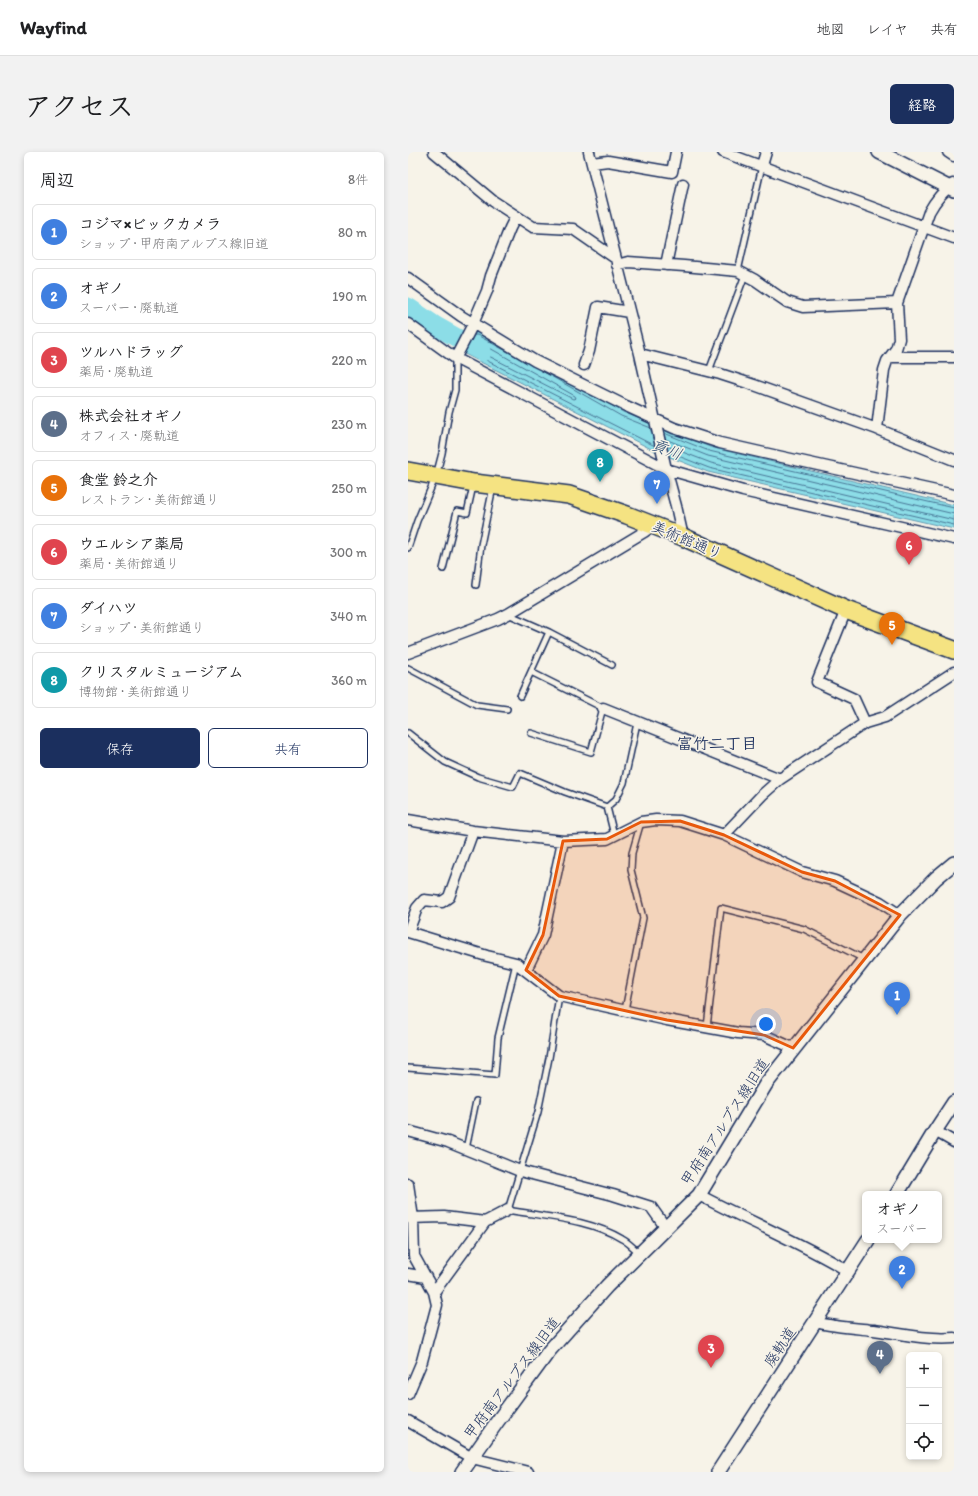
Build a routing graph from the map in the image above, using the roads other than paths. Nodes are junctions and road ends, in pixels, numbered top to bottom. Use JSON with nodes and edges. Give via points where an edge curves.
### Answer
{"nodes":[{"id":1,"x":434,"y":152,"type":"edge"},
{"id":2,"x":589,"y":152,"type":"edge"},
{"id":3,"x":676,"y":152,"type":"edge"},
{"id":4,"x":723,"y":152,"type":"edge"},
{"id":5,"x":766,"y":152,"type":"edge"},
{"id":6,"x":880,"y":152,"type":"edge"},
{"id":7,"x":948,"y":152,"type":"edge"},
{"id":8,"x":954,"y":156,"type":"edge"},
{"id":9,"x":592,"y":163,"type":"junction"},
{"id":10,"x":762,"y":165,"type":"junction"},
{"id":11,"x":683,"y":184,"type":"dead end"},
{"id":12,"x":952,"y":187,"type":"edge"},
{"id":13,"x":516,"y":216,"type":"junction"},
{"id":14,"x":922,"y":227,"type":"junction"},
{"id":15,"x":954,"y":238,"type":"edge"},
{"id":16,"x":616,"y":261,"type":"junction"},
{"id":17,"x":666,"y":265,"type":"junction"},
{"id":18,"x":742,"y":273,"type":"junction"},
{"id":19,"x":408,"y":278,"type":"edge"},
{"id":20,"x":897,"y":303,"type":"junction"},
{"id":21,"x":629,"y":312,"type":"junction"},
{"id":22,"x":408,"y":324,"type":"edge"},
{"id":23,"x":473,"y":325,"type":"junction"},
{"id":24,"x":640,"y":354,"type":"junction"},
{"id":25,"x":456,"y":356,"type":"junction"},
{"id":26,"x":892,"y":357,"type":"junction"},
{"id":27,"x":954,"y":357,"type":"edge"},
{"id":28,"x":584,"y":365,"type":"dead end"},
{"id":29,"x":709,"y":371,"type":"junction"},
{"id":30,"x":655,"y":420,"type":"junction"},
{"id":31,"x":877,"y":429,"type":"junction"},
{"id":32,"x":954,"y":460,"type":"edge"},
{"id":33,"x":666,"y":469,"type":"junction"},
{"id":34,"x":408,"y":471,"type":"edge"},
{"id":35,"x":436,"y":476,"type":"junction"},
{"id":36,"x":474,"y":483,"type":"junction"},
{"id":37,"x":494,"y":486,"type":"junction"},
{"id":38,"x":954,"y":495,"type":"edge"},
{"id":39,"x":652,"y":526,"type":"junction"},
{"id":40,"x":683,"y":538,"type":"junction"},
{"id":41,"x":954,"y":539,"type":"edge"},
{"id":42,"x":408,"y":548,"type":"edge"},
{"id":43,"x":443,"y":569,"type":"dead end"},
{"id":44,"x":476,"y":585,"type":"dead end"},
{"id":45,"x":846,"y":610,"type":"junction"},
{"id":46,"x":508,"y":614,"type":"junction"},
{"id":47,"x":549,"y":632,"type":"junction"},
{"id":48,"x":954,"y":650,"type":"edge"},
{"id":49,"x":408,"y":653,"type":"edge"},
{"id":50,"x":612,"y":665,"type":"dead end"},
{"id":51,"x":408,"y":668,"type":"edge"},
{"id":52,"x":531,"y":672,"type":"junction"},
{"id":53,"x":954,"y":672,"type":"edge"},
{"id":54,"x":520,"y":696,"type":"dead end"},
{"id":55,"x":603,"y":708,"type":"junction"},
{"id":56,"x":507,"y":709,"type":"dead end"},
{"id":57,"x":637,"y":723,"type":"junction"},
{"id":58,"x":865,"y":723,"type":"junction"},
{"id":59,"x":408,"y":733,"type":"edge"},
{"id":60,"x":531,"y":733,"type":"dead end"},
{"id":61,"x":780,"y":779,"type":"junction"},
{"id":62,"x":608,"y":807,"type":"junction"},
{"id":63,"x":408,"y":820,"type":"edge"},
{"id":64,"x":641,"y":822,"type":"junction"},
{"id":65,"x":473,"y":831,"type":"junction"},
{"id":66,"x":614,"y":835,"type":"junction"},
{"id":67,"x":724,"y":835,"type":"junction"},
{"id":68,"x":563,"y":840,"type":"junction"},
{"id":69,"x":954,"y":863,"type":"edge"},
{"id":70,"x":900,"y":915,"type":"junction"},
{"id":71,"x":408,"y":932,"type":"edge"},
{"id":72,"x":865,"y":960,"type":"junction"},
{"id":73,"x":516,"y":963,"type":"junction"},
{"id":74,"x":526,"y":970,"type":"junction"},
{"id":75,"x":559,"y":996,"type":"junction"},
{"id":76,"x":625,"y":1010,"type":"junction"},
{"id":77,"x":707,"y":1026,"type":"junction"},
{"id":78,"x":793,"y":1048,"type":"junction"},
{"id":79,"x":408,"y":1068,"type":"edge"},
{"id":80,"x":476,"y":1101,"type":"dead end"},
{"id":81,"x":954,"y":1102,"type":"edge"},
{"id":82,"x":408,"y":1131,"type":"edge"},
{"id":83,"x":935,"y":1131,"type":"junction"},
{"id":84,"x":954,"y":1142,"type":"edge"},
{"id":85,"x":466,"y":1149,"type":"junction"},
{"id":86,"x":520,"y":1171,"type":"junction"},
{"id":87,"x":408,"y":1184,"type":"edge"},
{"id":88,"x":899,"y":1191,"type":"edge"},
{"id":89,"x":699,"y":1194,"type":"junction"},
{"id":90,"x":508,"y":1210,"type":"junction"},
{"id":91,"x":410,"y":1218,"type":"edge"},
{"id":92,"x":485,"y":1222,"type":"junction"},
{"id":93,"x":666,"y":1228,"type":"junction"},
{"id":94,"x":866,"y":1243,"type":"edge"},
{"id":95,"x":640,"y":1254,"type":"junction"},
{"id":96,"x":848,"y":1271,"type":"junction"},
{"id":97,"x":408,"y":1274,"type":"edge"},
{"id":98,"x":426,"y":1277,"type":"junction"},
{"id":99,"x":434,"y":1292,"type":"junction"},
{"id":100,"x":815,"y":1322,"type":"junction"},
{"id":101,"x":954,"y":1338,"type":"edge"},
{"id":102,"x":408,"y":1394,"type":"edge"},
{"id":103,"x":408,"y":1421,"type":"edge"},
{"id":104,"x":472,"y":1458,"type":"junction"},
{"id":105,"x":462,"y":1472,"type":"edge"},
{"id":106,"x":528,"y":1472,"type":"edge"},
{"id":107,"x":718,"y":1472,"type":"edge"}],
"edges":[{"from":1,"to":13,"type":"street","via":[[493,201]]},
{"from":2,"to":9,"type":"street"},
{"from":3,"to":9,"type":"street","via":[[672,172],[608,161]]},
{"from":4,"to":10,"type":"street"},
{"from":5,"to":10,"type":"street"},
{"from":6,"to":12,"type":"street"},
{"from":7,"to":8,"type":"street"},
{"from":9,"to":16,"type":"street"},
{"from":10,"to":14,"type":"street"},
{"from":10,"to":18,"type":"lane"},
{"from":11,"to":17,"type":"street"},
{"from":12,"to":14,"type":"street","via":[[929,212]]},
{"from":13,"to":16,"type":"street","via":[[533,227],[573,229]]},
{"from":13,"to":23,"type":"street"},
{"from":14,"to":15,"type":"street"},
{"from":14,"to":20,"type":"street"},
{"from":16,"to":17,"type":"street"},
{"from":16,"to":21,"type":"street"},
{"from":17,"to":18,"type":"street"},
{"from":18,"to":20,"type":"street","via":[[787,302],[803,307]]},
{"from":18,"to":29,"type":"lane"},
{"from":19,"to":23,"type":"street"},
{"from":20,"to":26,"type":"street","via":[[899,339]]},
{"from":21,"to":24,"type":"street"},
{"from":21,"to":28,"type":"street","via":[[598,307],[590,351]]},
{"from":22,"to":25,"type":"street"},
{"from":23,"to":25,"type":"street"},
{"from":23,"to":30,"type":"street","via":[[535,361]]},
{"from":24,"to":29,"type":"street"},
{"from":24,"to":30,"type":"street"},
{"from":25,"to":33,"type":"street"},
{"from":25,"to":35,"type":"lane","via":[[455,390]]},
{"from":26,"to":27,"type":"street"},
{"from":26,"to":31,"type":"street","via":[[887,361],[884,370]]},
{"from":29,"to":31,"type":"street"},
{"from":30,"to":33,"type":"street"},
{"from":30,"to":38,"type":"street","via":[[764,454]]},
{"from":31,"to":32,"type":"street"},
{"from":33,"to":40,"type":"street"},
{"from":33,"to":41,"type":"street","via":[[743,491]]},
{"from":34,"to":35,"type":"highway","name":"美術館通り"},
{"from":35,"to":36,"type":"highway","name":"美術館通り"},
{"from":35,"to":42,"type":"lane"},
{"from":36,"to":37,"type":"highway","name":"美術館通り"},
{"from":36,"to":43,"type":"lane","via":[[466,513],[457,511]]},
{"from":37,"to":39,"type":"highway","name":"美術館通り","via":[[569,495]]},
{"from":37,"to":44,"type":"lane","via":[[480,545]]},
{"from":39,"to":40,"type":"highway","name":"美術館通り"},
{"from":39,"to":46,"type":"street"},
{"from":40,"to":45,"type":"highway","name":"美術館通り"},
{"from":45,"to":48,"type":"highway","name":"美術館通り"},
{"from":45,"to":58,"type":"street","via":[[817,682],[854,699]]},
{"from":46,"to":47,"type":"lane"},
{"from":46,"to":49,"type":"street"},
{"from":47,"to":50,"type":"lane"},
{"from":47,"to":52,"type":"lane"},
{"from":51,"to":56,"type":"lane","via":[[477,705]]},
{"from":52,"to":54,"type":"lane"},
{"from":52,"to":55,"type":"lane"},
{"from":53,"to":58,"type":"street","via":[[885,717]]},
{"from":55,"to":57,"type":"street"},
{"from":55,"to":60,"type":"lane","via":[[591,752]]},
{"from":57,"to":61,"type":"street"},
{"from":57,"to":62,"type":"lane","via":[[624,783],[616,799]]},
{"from":58,"to":61,"type":"street"},
{"from":59,"to":62,"type":"lane","via":[[445,762],[478,777],[513,786],[520,772]]},
{"from":61,"to":67,"type":"street","via":[[762,794]]},
{"from":62,"to":66,"type":"lane"},
{"from":63,"to":65,"type":"street"},
{"from":64,"to":66,"type":"street"},
{"from":64,"to":67,"type":"street","via":[[680,821]]},
{"from":64,"to":76,"type":"lane","via":[[632,853],[631,870],[643,918]]},
{"from":65,"to":68,"type":"street"},
{"from":65,"to":71,"type":"street","via":[[449,897],[442,902],[424,900],[417,908]]},
{"from":66,"to":68,"type":"street","via":[[607,839]]},
{"from":67,"to":70,"type":"street","via":[[802,872],[835,881],[880,902]]},
{"from":68,"to":74,"type":"street","via":[[543,935]]},
{"from":69,"to":70,"type":"street","name":"甲府南アルプス線旧道"},
{"from":70,"to":72,"type":"street","name":"甲府南アルプス線旧道"},
{"from":71,"to":73,"type":"street"},
{"from":72,"to":77,"type":"lane","via":[[804,929],[721,908]]},
{"from":72,"to":78,"type":"street","name":"甲府南アルプス線旧道"},
{"from":73,"to":74,"type":"street"},
{"from":73,"to":79,"type":"lane","via":[[498,1038],[495,1075]]},
{"from":74,"to":75,"type":"street"},
{"from":75,"to":76,"type":"street"},
{"from":75,"to":86,"type":"lane","via":[[538,1112]]},
{"from":76,"to":77,"type":"street"},
{"from":77,"to":78,"type":"street","via":[[738,1033],[764,1035]]},
{"from":78,"to":89,"type":"street","name":"甲府南アルプス線旧道","via":[[766,1084]]},
{"from":80,"to":85,"type":"lane"},
{"from":81,"to":83,"type":"street"},
{"from":82,"to":85,"type":"street"},
{"from":83,"to":84,"type":"street"},
{"from":83,"to":88,"type":"street"},
{"from":85,"to":86,"type":"street"},
{"from":86,"to":90,"type":"lane"},
{"from":86,"to":93,"type":"street","via":[[651,1207]]},
{"from":87,"to":91,"type":"street"},
{"from":89,"to":93,"type":"street","name":"甲府南アルプス線旧道"},
{"from":89,"to":96,"type":"street"},
{"from":90,"to":92,"type":"street"},
{"from":90,"to":95,"type":"lane","via":[[580,1223],[610,1232]]},
{"from":91,"to":92,"type":"street","via":[[444,1217]]},
{"from":91,"to":98,"type":"street","via":[[414,1256]]},
{"from":92,"to":99,"type":"street"},
{"from":93,"to":95,"type":"street","name":"甲府南アルプス線旧道"},
{"from":94,"to":96,"type":"street","name":"廃軌道"},
{"from":95,"to":104,"type":"street","name":"甲府南アルプス線旧道","via":[[607,1286],[549,1351]]},
{"from":96,"to":100,"type":"street","name":"廃軌道"},
{"from":97,"to":98,"type":"street"},
{"from":98,"to":99,"type":"street"},
{"from":99,"to":102,"type":"street","via":[[437,1305],[422,1360]]},
{"from":100,"to":101,"type":"street","via":[[828,1326],[936,1339]]},
{"from":100,"to":107,"type":"street","name":"廃軌道"},
{"from":103,"to":104,"type":"street"},
{"from":104,"to":105,"type":"street","name":"甲府南アルプス線旧道"},
{"from":104,"to":106,"type":"street"}]}
